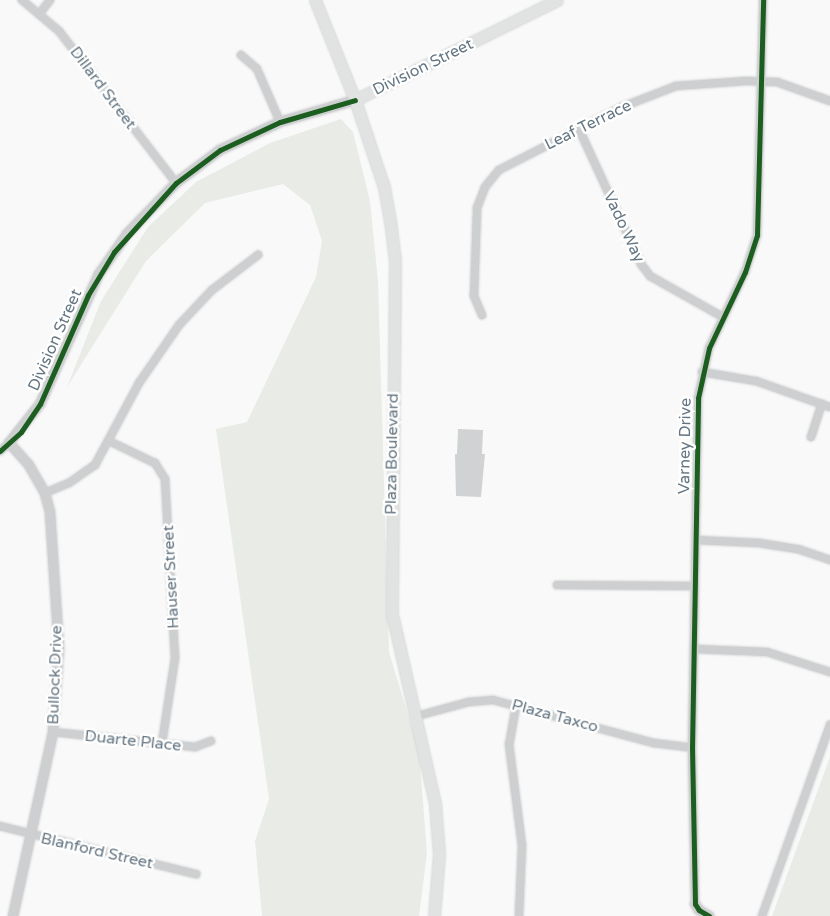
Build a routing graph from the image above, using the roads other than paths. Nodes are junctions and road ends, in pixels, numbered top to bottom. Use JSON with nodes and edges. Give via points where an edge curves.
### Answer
{"nodes":[{"id":1,"x":22,"y":0,"type":"edge"},
{"id":2,"x":50,"y":0,"type":"edge"},
{"id":3,"x":315,"y":0,"type":"edge"},
{"id":4,"x":557,"y":0,"type":"edge"},
{"id":5,"x":763,"y":0,"type":"edge"},
{"id":6,"x":40,"y":13,"type":"junction"},
{"id":7,"x":241,"y":56,"type":"dead end"},
{"id":8,"x":761,"y":81,"type":"junction"},
{"id":9,"x":355,"y":100,"type":"junction"},
{"id":10,"x":830,"y":101,"type":"edge"},
{"id":11,"x":280,"y":122,"type":"junction"},
{"id":12,"x":579,"y":129,"type":"junction"},
{"id":13,"x":176,"y":183,"type":"junction"},
{"id":14,"x":258,"y":255,"type":"dead end"},
{"id":15,"x":482,"y":315,"type":"dead end"},
{"id":16,"x":721,"y":316,"type":"junction"},
{"id":17,"x":702,"y":372,"type":"junction"},
{"id":18,"x":826,"y":405,"type":"edge"},
{"id":19,"x":811,"y":437,"type":"dead end"},
{"id":20,"x":110,"y":441,"type":"junction"},
{"id":21,"x":9,"y":444,"type":"junction"},
{"id":22,"x":0,"y":451,"type":"edge"},
{"id":23,"x":45,"y":493,"type":"junction"},
{"id":24,"x":696,"y":540,"type":"junction"},
{"id":25,"x":830,"y":560,"type":"edge"},
{"id":26,"x":557,"y":585,"type":"dead end"},
{"id":27,"x":694,"y":586,"type":"junction"},
{"id":28,"x":695,"y":649,"type":"junction"},
{"id":29,"x":830,"y":672,"type":"edge"},
{"id":30,"x":516,"y":706,"type":"junction"},
{"id":31,"x":417,"y":716,"type":"junction"},
{"id":32,"x":830,"y":725,"type":"edge"},
{"id":33,"x":53,"y":732,"type":"junction"},
{"id":34,"x":211,"y":741,"type":"dead end"},
{"id":35,"x":162,"y":743,"type":"junction"},
{"id":36,"x":692,"y":748,"type":"junction"},
{"id":37,"x":0,"y":826,"type":"edge"},
{"id":38,"x":32,"y":836,"type":"junction"},
{"id":39,"x":196,"y":874,"type":"dead end"},
{"id":40,"x":695,"y":904,"type":"joint"},
{"id":41,"x":13,"y":916,"type":"edge"},
{"id":42,"x":434,"y":916,"type":"edge"},
{"id":43,"x":519,"y":916,"type":"edge"},
{"id":44,"x":709,"y":916,"type":"edge"},
{"id":45,"x":762,"y":916,"type":"edge"}],
"edges":[{"from":1,"to":6,"type":"street","name":"Dillard Street"},
{"from":2,"to":6,"type":"street"},
{"from":3,"to":9,"type":"main road","name":"Plaza Boulevard"},
{"from":4,"to":9,"type":"main road","name":"Division Street"},
{"from":5,"to":8,"type":"street","name":"Varney Drive"},
{"from":6,"to":13,"type":"street","name":"Dillard Street","via":[[59,31]]},
{"from":7,"to":11,"type":"street","via":[[257,69]]},
{"from":8,"to":10,"type":"street","name":"Leaf Terrace","via":[[777,82]]},
{"from":8,"to":12,"type":"street","name":"Leaf Terrace","via":[[676,86]]},
{"from":8,"to":16,"type":"street","name":"Varney Drive","via":[[757,235],[745,272]]},
{"from":9,"to":11,"type":"street","name":"Division Street"},
{"from":9,"to":31,"type":"main road","name":"Plaza Boulevard","via":[[384,187],[395,259],[392,614]]},
{"from":11,"to":13,"type":"street","name":"Division Street","via":[[220,150]]},
{"from":12,"to":15,"type":"street","name":"Leaf Terrace","via":[[499,170],[485,187],[476,215],[474,296]]},
{"from":12,"to":16,"type":"street","name":"Vado Way","via":[[640,264],[650,276]]},
{"from":13,"to":21,"type":"street","name":"Division Street","via":[[127,234],[99,274],[40,404]]},
{"from":14,"to":20,"type":"street","via":[[212,290],[179,325],[139,383]]},
{"from":16,"to":17,"type":"street","name":"Varney Drive"},
{"from":17,"to":18,"type":"street","via":[[756,381]]},
{"from":17,"to":24,"type":"street","name":"Varney Drive","via":[[698,398]]},
{"from":18,"to":19,"type":"street"},
{"from":20,"to":23,"type":"street","via":[[86,473]]},
{"from":20,"to":35,"type":"street","name":"Hauser Street","via":[[155,463],[165,479],[175,658]]},
{"from":21,"to":22,"type":"street","name":"Division Street"},
{"from":21,"to":23,"type":"street","name":"Bullock Drive","via":[[29,465]]},
{"from":23,"to":33,"type":"street","name":"Bullock Drive","via":[[54,530],[59,648]]},
{"from":24,"to":25,"type":"street","via":[[759,543],[798,549]]},
{"from":24,"to":27,"type":"street","name":"Varney Drive"},
{"from":26,"to":27,"type":"street"},
{"from":27,"to":28,"type":"street","name":"Varney Drive"},
{"from":28,"to":29,"type":"street","via":[[767,652]]},
{"from":28,"to":36,"type":"street","name":"Varney Drive"},
{"from":30,"to":31,"type":"street","name":"Plaza Taxco","via":[[493,700],[469,702]]},
{"from":30,"to":36,"type":"street","name":"Plaza Taxco","via":[[654,742]]},
{"from":30,"to":43,"type":"street","via":[[509,744],[522,835]]},
{"from":31,"to":42,"type":"main road","name":"Plaza Boulevard","via":[[435,804],[438,854]]},
{"from":32,"to":45,"type":"street"},
{"from":33,"to":35,"type":"street","name":"Duarte Place"},
{"from":33,"to":38,"type":"street","name":"Bullock Drive"},
{"from":34,"to":35,"type":"street","name":"Duarte Place","via":[[195,747]]},
{"from":36,"to":40,"type":"street","name":"Varney Drive"},
{"from":37,"to":38,"type":"street","name":"Blanford Street"},
{"from":38,"to":39,"type":"street","name":"Blanford Street"},
{"from":38,"to":41,"type":"street","name":"Bullock Drive"},
{"from":40,"to":44,"type":"street"}]}
